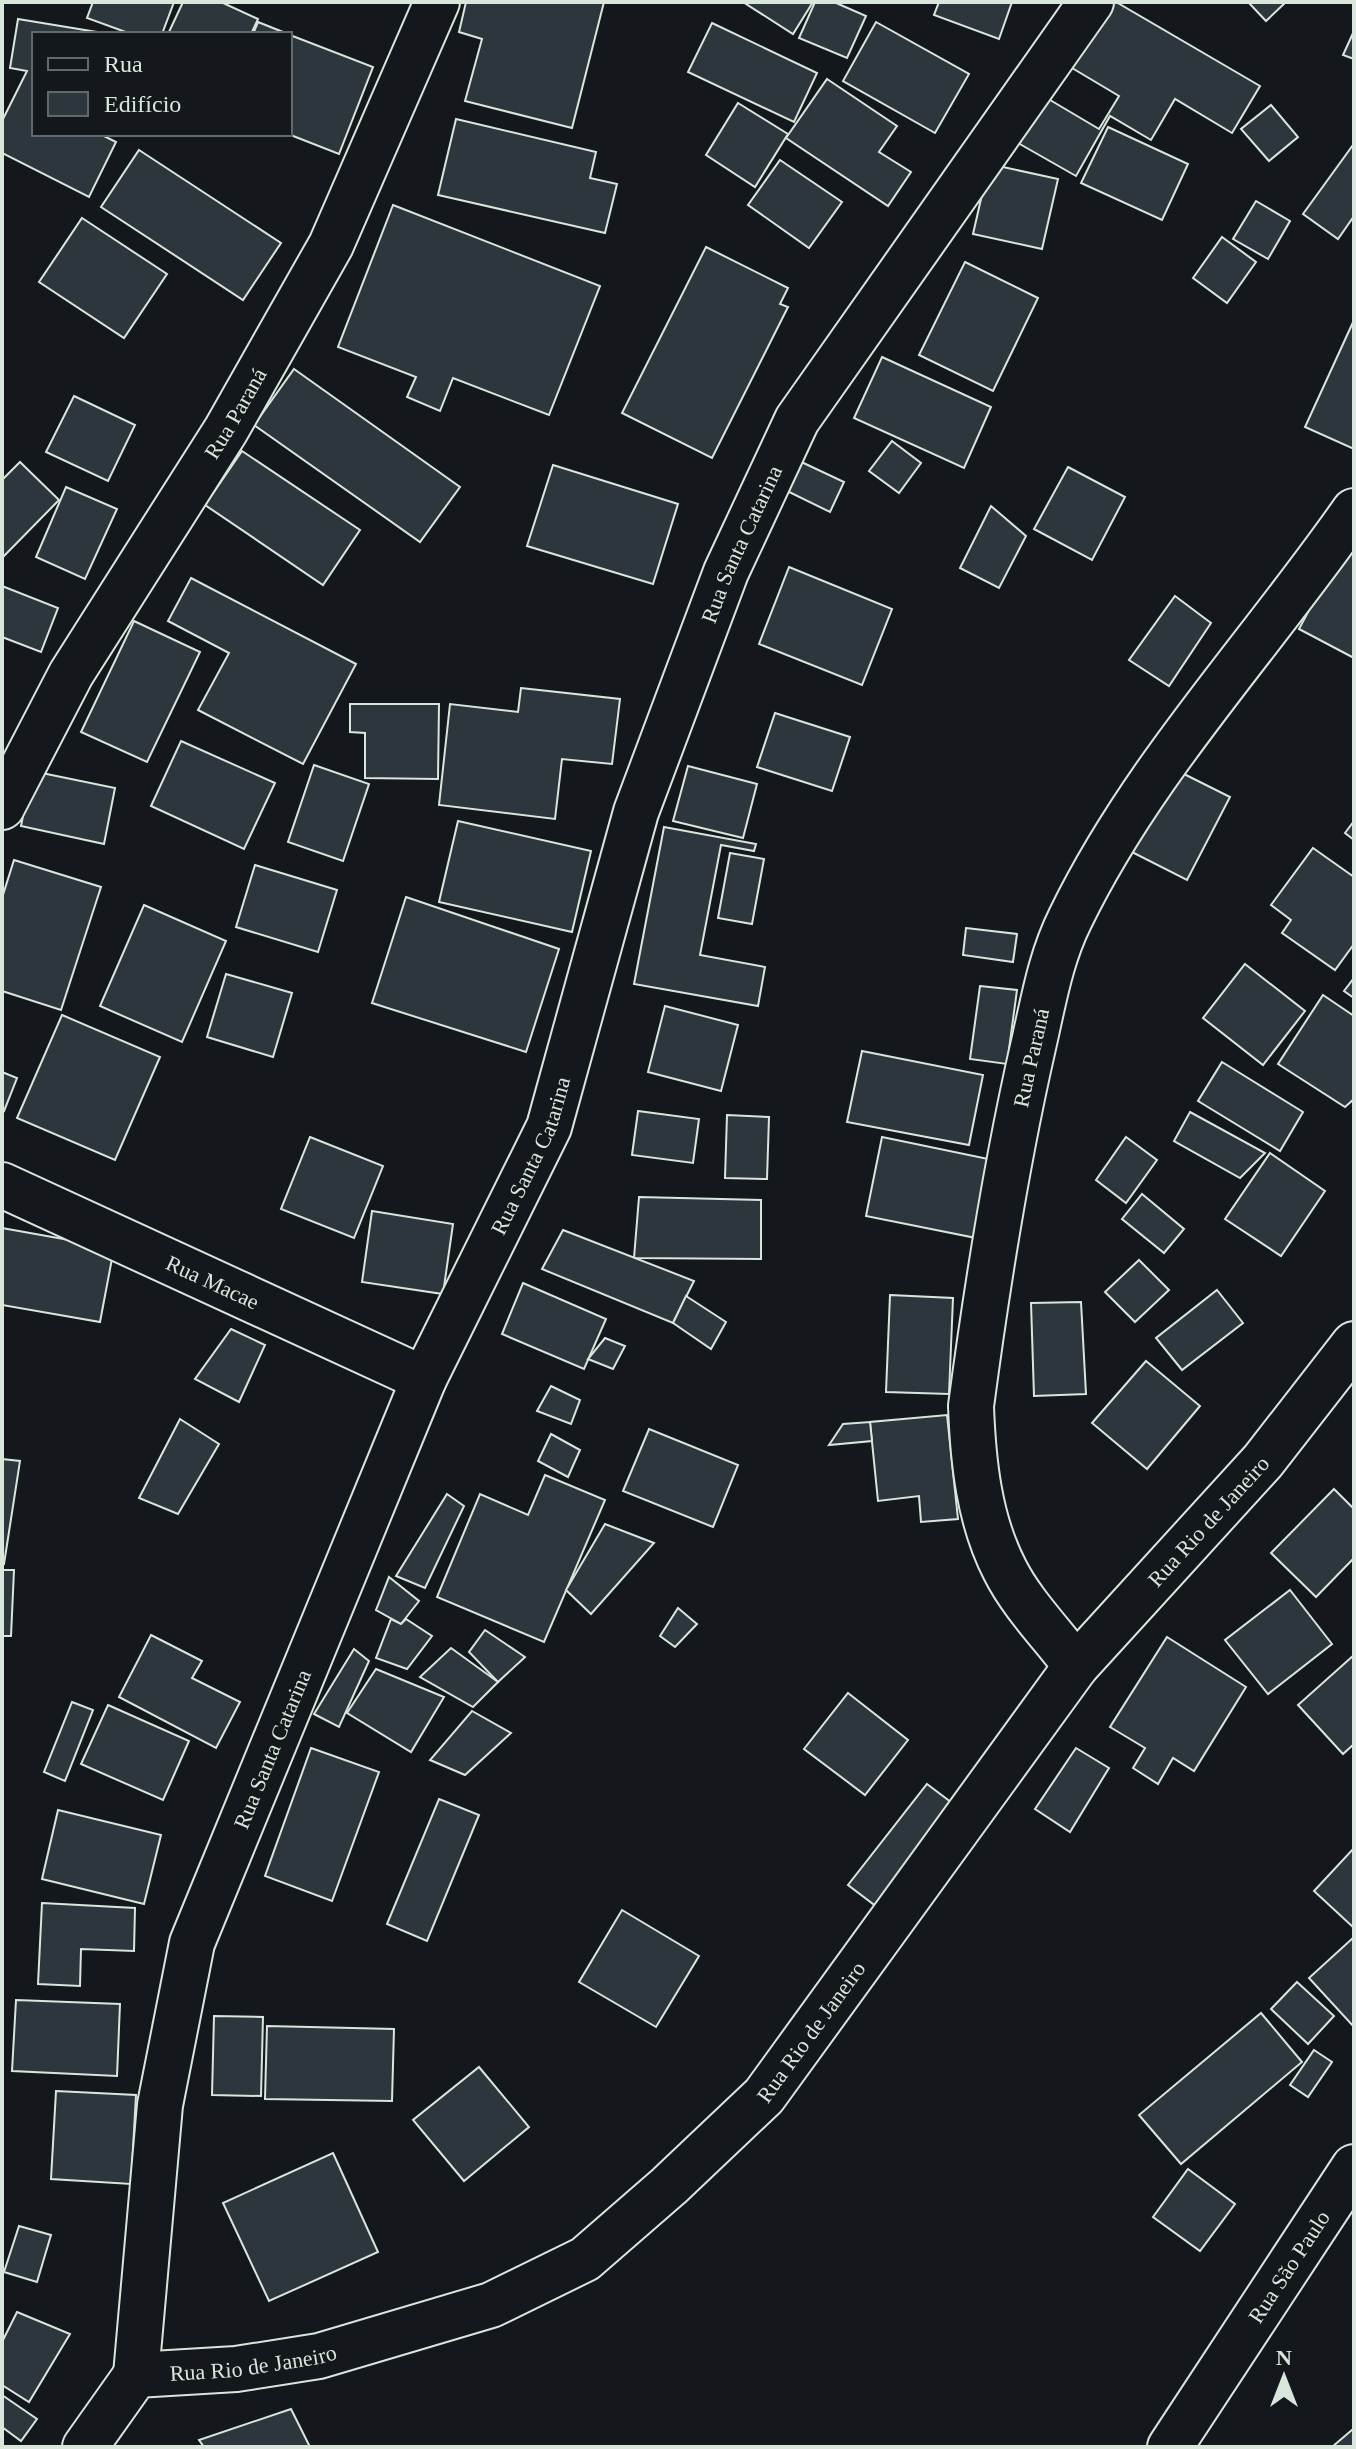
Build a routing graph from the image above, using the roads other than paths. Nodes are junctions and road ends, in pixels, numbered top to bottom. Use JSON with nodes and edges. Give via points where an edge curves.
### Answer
{"nodes":[{"id":1,"x":437,"y":2,"type":"edge"},
{"id":2,"x":1091,"y":2,"type":"edge"},
{"id":3,"x":1354,"y":511,"type":"edge"},
{"id":4,"x":2,"y":807,"type":"edge"},
{"id":5,"x":2,"y":1185,"type":"edge"},
{"id":6,"x":1354,"y":1344,"type":"edge"},
{"id":7,"x":424,"y":1379,"type":"junction"},
{"id":8,"x":1076,"y":1666,"type":"junction"},
{"id":9,"x":1354,"y":2167,"type":"edge"},
{"id":10,"x":136,"y":2375,"type":"junction"},
{"id":11,"x":85,"y":2447,"type":"edge"},
{"id":12,"x":1170,"y":2447,"type":"edge"}],
"edges":[{"from":1,"to":4,"type":"street","name":"Rua Paraná","via":[[331,245],[226,430],[71,674]]},
{"from":2,"to":7,"type":"street","name":"Rua Santa Catarina","via":[[797,420],[726,572],[636,812],[549,1127]]},
{"from":3,"to":8,"type":"street","name":"Rua Paraná","via":[[1158,772],[1070,919],[1055,954],[1018,1116],[971,1406],[984,1513],[1005,1571]]},
{"from":5,"to":7,"type":"street","name":"Rua Macae"},
{"from":6,"to":8,"type":"street","name":"Rua Rio de Janeiro","via":[[1263,1461]]},
{"from":7,"to":10,"type":"street","name":"Rua Santa Catarina","via":[[192,1943],[160,2105]]},
{"from":8,"to":10,"type":"street","name":"Rua Rio de Janeiro","via":[[764,2096],[585,2259],[491,2305],[319,2356],[236,2369]]},
{"from":9,"to":12,"type":"street","name":"Rua São Paulo"},
{"from":10,"to":11,"type":"street"}]}
